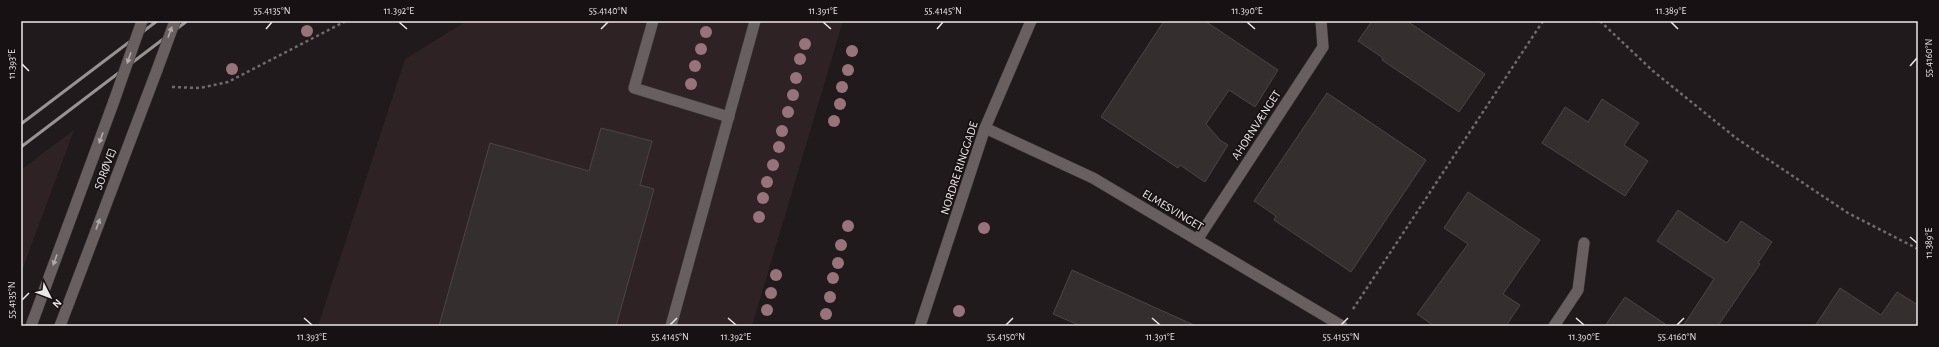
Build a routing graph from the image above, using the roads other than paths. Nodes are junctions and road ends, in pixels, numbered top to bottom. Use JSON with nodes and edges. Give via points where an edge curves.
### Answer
{"nodes":[{"id":1,"x":142,"y":21,"type":"edge"},
{"id":2,"x":175,"y":21,"type":"edge"},
{"id":3,"x":653,"y":21,"type":"edge"},
{"id":4,"x":755,"y":21,"type":"edge"},
{"id":5,"x":1031,"y":21,"type":"edge"},
{"id":6,"x":1322,"y":21,"type":"edge"},
{"id":7,"x":729,"y":117,"type":"junction"},
{"id":8,"x":985,"y":128,"type":"junction"},
{"id":9,"x":1197,"y":240,"type":"junction"},
{"id":10,"x":1584,"y":243,"type":"dead end"},
{"id":11,"x":31,"y":326,"type":"edge"},
{"id":12,"x":60,"y":326,"type":"edge"},
{"id":13,"x":671,"y":326,"type":"edge"},
{"id":14,"x":920,"y":326,"type":"edge"},
{"id":15,"x":1342,"y":326,"type":"edge"},
{"id":16,"x":1554,"y":326,"type":"edge"}],
"edges":[{"from":1,"to":11,"type":"street","name":"SORØVEJ","one_way":true,"bridge":true},
{"from":12,"to":2,"type":"street","name":"SORØVEJ","one_way":true,"bridge":true},
{"from":3,"to":7,"type":"street","via":[[634,88]]},
{"from":4,"to":7,"type":"street"},
{"from":5,"to":8,"type":"street","name":"NORDRE RINGGADE"},
{"from":6,"to":9,"type":"street","name":"AHORNVÆNGET","via":[[1323,47]]},
{"from":7,"to":13,"type":"street"},
{"from":8,"to":9,"type":"street","name":"ELMESVINGET","via":[[1093,178]]},
{"from":8,"to":14,"type":"street","name":"NORDRE RINGGADE"},
{"from":9,"to":15,"type":"street","name":"ELMESVINGET"},
{"from":10,"to":16,"type":"street","via":[[1578,290]]}]}
